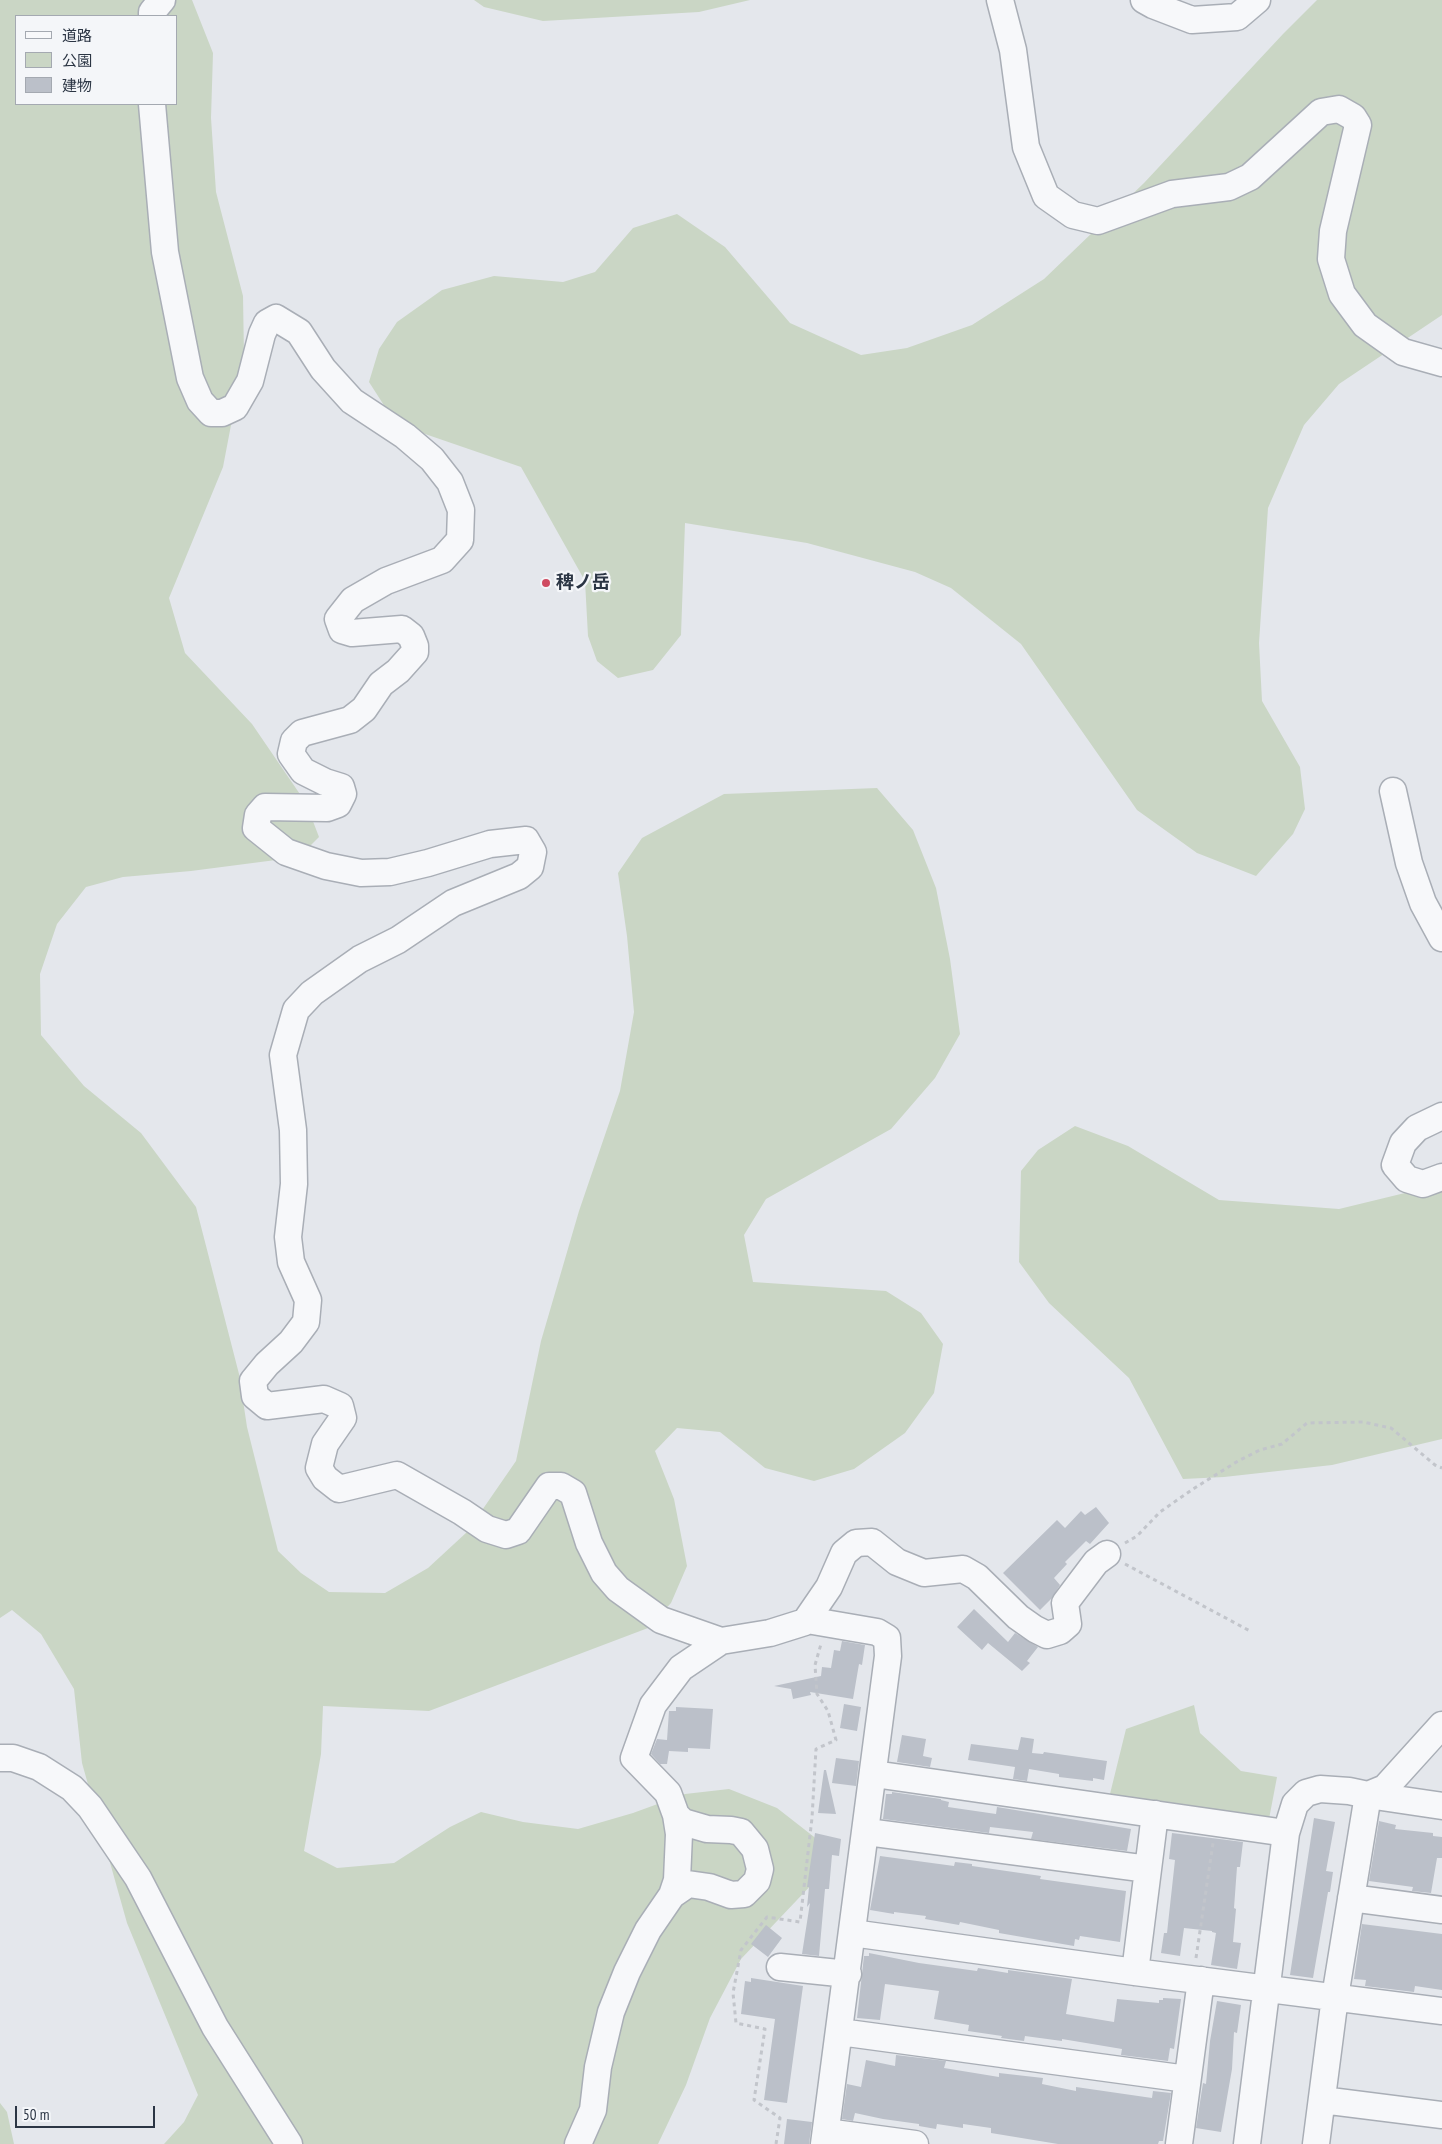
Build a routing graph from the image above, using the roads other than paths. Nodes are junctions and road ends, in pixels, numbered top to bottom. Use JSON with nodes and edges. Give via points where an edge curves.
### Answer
{"nodes":[{"id":1,"x":1000,"y":0,"type":"edge"},
{"id":2,"x":1144,"y":0,"type":"edge"},
{"id":3,"x":1257,"y":0,"type":"edge"},
{"id":4,"x":152,"y":105,"type":"edge"},
{"id":5,"x":1442,"y":363,"type":"edge"},
{"id":6,"x":1393,"y":791,"type":"dead end"},
{"id":7,"x":1442,"y":938,"type":"edge"},
{"id":8,"x":1442,"y":1116,"type":"edge"},
{"id":9,"x":1442,"y":1177,"type":"edge"},
{"id":10,"x":1107,"y":1554,"type":"road end"},
{"id":11,"x":817,"y":1622,"type":"junction"},
{"id":12,"x":721,"y":1641,"type":"junction"},
{"id":13,"x":1442,"y":1725,"type":"edge"},
{"id":14,"x":0,"y":1758,"type":"edge"},
{"id":15,"x":874,"y":1774,"type":"junction"},
{"id":16,"x":1368,"y":1795,"type":"junction"},
{"id":17,"x":1442,"y":1806,"type":"edge"},
{"id":18,"x":1155,"y":1814,"type":"junction"},
{"id":19,"x":676,"y":1815,"type":"junction"},
{"id":20,"x":867,"y":1832,"type":"junction"},
{"id":21,"x":1286,"y":1833,"type":"junction"},
{"id":22,"x":1148,"y":1869,"type":"junction"},
{"id":23,"x":672,"y":1895,"type":"junction"},
{"id":24,"x":1351,"y":1898,"type":"junction"},
{"id":25,"x":1442,"y":1910,"type":"edge"},
{"id":26,"x":852,"y":1932,"type":"junction"},
{"id":27,"x":780,"y":1967,"type":"dead end"},
{"id":28,"x":1135,"y":1972,"type":"junction"},
{"id":29,"x":848,"y":1974,"type":"junction"},
{"id":30,"x":1197,"y":1979,"type":"junction"},
{"id":31,"x":1268,"y":1988,"type":"junction"},
{"id":32,"x":1335,"y":1997,"type":"junction"},
{"id":33,"x":1442,"y":2011,"type":"edge"},
{"id":34,"x":840,"y":2032,"type":"junction"},
{"id":35,"x":1187,"y":2080,"type":"junction"},
{"id":36,"x":1322,"y":2100,"type":"junction"},
{"id":37,"x":1442,"y":2115,"type":"edge"},
{"id":38,"x":825,"y":2138,"type":"edge"},
{"id":39,"x":577,"y":2143,"type":"edge"},
{"id":40,"x":289,"y":2144,"type":"edge"},
{"id":41,"x":915,"y":2144,"type":"edge"},
{"id":42,"x":1179,"y":2144,"type":"edge"},
{"id":43,"x":1247,"y":2144,"type":"edge"},
{"id":44,"x":1316,"y":2144,"type":"edge"}],
"edges":[{"from":1,"to":5,"type":"street","via":[[1013,50],[1026,147],[1046,196],[1074,215],[1098,221],[1172,194],[1229,187],[1250,177],[1321,112],[1339,109],[1353,117],[1358,125],[1333,231],[1332,258],[1342,294],[1365,325],[1403,352]]},
{"from":2,"to":3,"type":"street","via":[[1192,20],[1237,17]]},
{"from":4,"to":12,"type":"street","via":[[165,252],[190,378],[200,401],[211,413],[222,413],[235,407],[250,381],[267,323],[276,318],[299,332],[323,369],[352,401],[432,458],[450,482],[461,510],[460,540],[442,560],[386,581],[353,600],[338,619],[342,630],[352,633],[402,629],[411,636],[415,646],[415,652],[381,684],[364,709],[350,720],[302,733],[294,741],[291,754],[303,771],[341,788],[343,794],[338,804],[327,808],[265,807],[258,815],[256,828],[286,852],[326,866],[361,873],[390,872],[490,844],[526,840],[532,852],[530,867],[519,876],[453,903],[398,940],[360,959],[312,993],[296,1010],[283,1055],[293,1130],[294,1184],[288,1237],[291,1262],[308,1300],[306,1322],[253,1381],[255,1396],[267,1406],[324,1399],[340,1406],[343,1418],[325,1444],[319,1468],[325,1478],[339,1489],[397,1475],[506,1536],[518,1531],[549,1486],[561,1486],[573,1494],[589,1543],[604,1573],[618,1589],[661,1620]]},
{"from":6,"to":7,"type":"street","via":[[1409,863],[1423,903]]},
{"from":8,"to":9,"type":"street","via":[[1417,1128],[1403,1143],[1395,1165],[1407,1179],[1423,1184]]},
{"from":10,"to":11,"type":"street","via":[[1096,1562],[1065,1603],[1068,1624],[1047,1635],[1018,1617],[977,1577],[963,1569],[924,1573],[897,1562],[872,1542],[856,1543],[844,1553],[828,1587]]},
{"from":11,"to":12,"type":"street"},
{"from":11,"to":15,"type":"street","via":[[877,1632],[887,1638],[888,1656]]},
{"from":12,"to":19,"type":"street","via":[[681,1668],[653,1705],[634,1758],[668,1793]]},
{"from":13,"to":16,"type":"street","via":[[1385,1788]]},
{"from":14,"to":40,"type":"street","via":[[13,1758],[39,1767],[72,1788],[90,1807],[138,1878],[215,2027]]},
{"from":15,"to":18,"type":"street"},
{"from":15,"to":20,"type":"street"},
{"from":16,"to":17,"type":"street"},
{"from":16,"to":21,"type":"street","via":[[1320,1789],[1306,1793],[1295,1804]]},
{"from":16,"to":24,"type":"street"},
{"from":18,"to":21,"type":"street"},
{"from":18,"to":22,"type":"street"},
{"from":19,"to":23,"type":"street","via":[[679,1834],[677,1880]]},
{"from":19,"to":23,"type":"street","via":[[683,1822],[707,1829],[741,1832],[755,1849],[760,1869],[757,1881],[744,1894],[731,1896],[709,1887],[688,1884]]},
{"from":20,"to":22,"type":"street"},
{"from":20,"to":26,"type":"street"},
{"from":21,"to":31,"type":"street"},
{"from":22,"to":28,"type":"street"},
{"from":23,"to":39,"type":"street","via":[[648,1930],[611,2012],[598,2067],[593,2110]]},
{"from":24,"to":25,"type":"street"},
{"from":24,"to":32,"type":"street"},
{"from":26,"to":28,"type":"street"},
{"from":26,"to":29,"type":"street"},
{"from":27,"to":29,"type":"street"},
{"from":28,"to":30,"type":"street"},
{"from":29,"to":34,"type":"street"},
{"from":30,"to":31,"type":"street"},
{"from":30,"to":35,"type":"street"},
{"from":31,"to":32,"type":"street"},
{"from":31,"to":43,"type":"street"},
{"from":32,"to":33,"type":"street"},
{"from":32,"to":36,"type":"street"},
{"from":34,"to":35,"type":"street"},
{"from":34,"to":38,"type":"street"},
{"from":35,"to":42,"type":"street"},
{"from":36,"to":37,"type":"street"},
{"from":36,"to":44,"type":"street"},
{"from":38,"to":41,"type":"street"}]}
